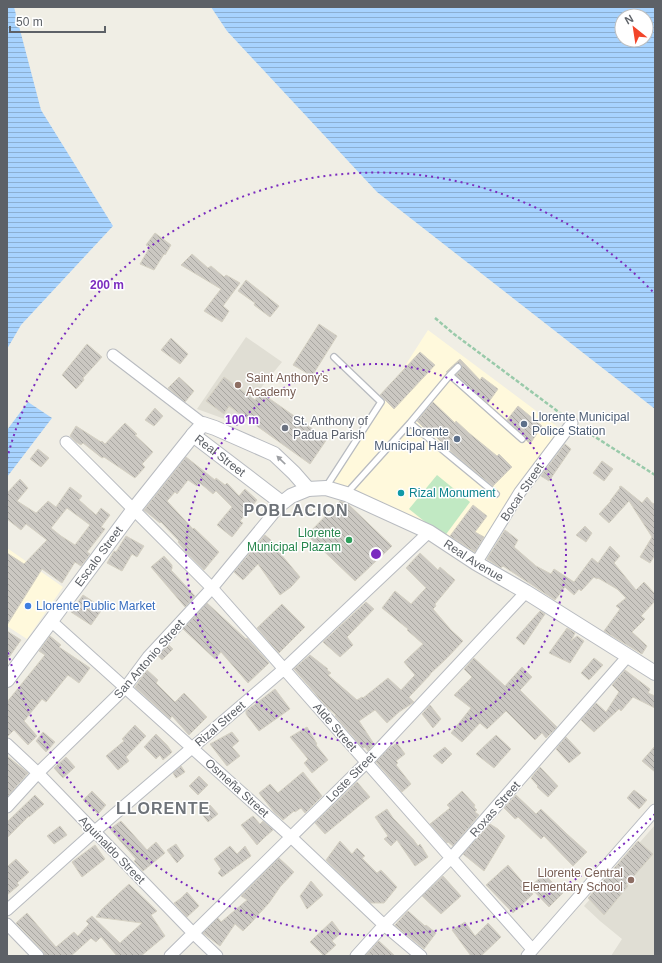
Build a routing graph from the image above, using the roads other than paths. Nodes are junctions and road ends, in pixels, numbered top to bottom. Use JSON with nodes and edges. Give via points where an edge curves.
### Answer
{"nodes":[{"id":1,"x":113,"y":355,"type":"dead end"},
{"id":2,"x":334,"y":357,"type":"dead end"},
{"id":3,"x":458,"y":367,"type":"dead end"},
{"id":4,"x":450,"y":375,"type":"junction"},
{"id":5,"x":410,"y":423,"type":"junction"},
{"id":6,"x":572,"y":423,"type":"road end"},
{"id":7,"x":203,"y":424,"type":"junction"},
{"id":8,"x":193,"y":435,"type":"junction"},
{"id":9,"x":522,"y":439,"type":"dead end"},
{"id":10,"x":66,"y":442,"type":"dead end"},
{"id":11,"x":326,"y":488,"type":"junction"},
{"id":12,"x":308,"y":489,"type":"junction"},
{"id":13,"x":346,"y":494,"type":"junction"},
{"id":14,"x":496,"y":494,"type":"dead end"},
{"id":15,"x":282,"y":503,"type":"junction"},
{"id":16,"x":134,"y":509,"type":"junction"},
{"id":17,"x":429,"y":532,"type":"junction"},
{"id":18,"x":476,"y":564,"type":"junction"},
{"id":19,"x":212,"y":588,"type":"junction"},
{"id":20,"x":526,"y":592,"type":"junction"},
{"id":21,"x":51,"y":622,"type":"junction"},
{"id":22,"x":628,"y":656,"type":"junction"},
{"id":23,"x":284,"y":669,"type":"junction"},
{"id":24,"x":655,"y":673,"type":"edge"},
{"id":25,"x":7,"y":680,"type":"edge"},
{"id":26,"x":125,"y":688,"type":"junction"},
{"id":27,"x":7,"y":744,"type":"edge"},
{"id":28,"x":193,"y":748,"type":"junction"},
{"id":29,"x":367,"y":762,"type":"junction"},
{"id":30,"x":38,"y":773,"type":"junction"},
{"id":31,"x":7,"y":807,"type":"edge"},
{"id":32,"x":655,"y":810,"type":"edge"},
{"id":33,"x":95,"y":831,"type":"junction"},
{"id":34,"x":291,"y":837,"type":"junction"},
{"id":35,"x":451,"y":858,"type":"junction"},
{"id":36,"x":7,"y":910,"type":"edge"},
{"id":37,"x":7,"y":924,"type":"edge"},
{"id":38,"x":384,"y":925,"type":"junction"},
{"id":39,"x":193,"y":933,"type":"junction"},
{"id":40,"x":529,"y":952,"type":"edge"},
{"id":41,"x":38,"y":956,"type":"edge"},
{"id":42,"x":170,"y":956,"type":"edge"},
{"id":43,"x":216,"y":956,"type":"edge"},
{"id":44,"x":356,"y":956,"type":"edge"},
{"id":45,"x":421,"y":956,"type":"edge"}],
"edges":[{"from":1,"to":7,"type":"street"},
{"from":2,"to":11,"type":"lane","via":[[381,402]]},
{"from":3,"to":4,"type":"lane"},
{"from":4,"to":5,"type":"lane"},
{"from":4,"to":9,"type":"lane"},
{"from":5,"to":13,"type":"lane"},
{"from":5,"to":14,"type":"lane"},
{"from":6,"to":18,"type":"street","name":"Bocar Street","via":[[520,492]]},
{"from":7,"to":8,"type":"street","name":"Real Street"},
{"from":12,"to":7,"type":"street","name":"Real Street","one_way":true,"via":[[274,454]]},
{"from":8,"to":15,"type":"street","name":"Real Street"},
{"from":8,"to":16,"type":"street","name":"Escalo Street"},
{"from":10,"to":16,"type":"street","name":"Alde Street"},
{"from":11,"to":12,"type":"street","name":"Real Avenue"},
{"from":11,"to":13,"type":"street","name":"Real Avenue"},
{"from":12,"to":15,"type":"street","name":"Real Avenue"},
{"from":13,"to":17,"type":"street","name":"Real Avenue"},
{"from":15,"to":19,"type":"street","name":"San Antonio Street"},
{"from":16,"to":19,"type":"street","name":"Alde Street"},
{"from":16,"to":21,"type":"street","name":"Escalo Street"},
{"from":17,"to":18,"type":"street","name":"Real Avenue"},
{"from":17,"to":23,"type":"street","name":"Rizal Street"},
{"from":18,"to":20,"type":"street","name":"Real Avenue"},
{"from":19,"to":23,"type":"street","name":"Alde Street"},
{"from":19,"to":26,"type":"street","name":"San Antonio Street","via":[[148,657]]},
{"from":20,"to":22,"type":"street","name":"Real Avenue"},
{"from":20,"to":29,"type":"street","name":"Loste Street"},
{"from":21,"to":25,"type":"street","name":"Escalo Street"},
{"from":21,"to":26,"type":"street","name":"Osmeña Street"},
{"from":22,"to":24,"type":"street","name":"Real Avenue"},
{"from":22,"to":35,"type":"street","name":"Roxas Street"},
{"from":23,"to":28,"type":"street","name":"Rizal Street"},
{"from":23,"to":29,"type":"street","name":"Alde Street"},
{"from":26,"to":28,"type":"street","name":"Osmeña Street"},
{"from":26,"to":30,"type":"street","name":"San Antonio Street"},
{"from":27,"to":30,"type":"street","name":"Aguinaldo Street"},
{"from":28,"to":33,"type":"street","name":"Rizal Street"},
{"from":28,"to":34,"type":"street","name":"Osmeña Street"},
{"from":29,"to":34,"type":"street","name":"Loste Street"},
{"from":29,"to":35,"type":"street","name":"Alde Street"},
{"from":30,"to":31,"type":"street","name":"San Antonio Street"},
{"from":30,"to":33,"type":"street","name":"Aguinaldo Street"},
{"from":32,"to":40,"type":"street"},
{"from":33,"to":36,"type":"street","name":"Rizal Street"},
{"from":33,"to":39,"type":"street","name":"Aguinaldo Street"},
{"from":34,"to":38,"type":"street","name":"Osmeña Street"},
{"from":34,"to":39,"type":"street","name":"Loste Street"},
{"from":35,"to":38,"type":"street","name":"Roxas Street"},
{"from":35,"to":40,"type":"street","name":"Alde Street"},
{"from":37,"to":41,"type":"street"},
{"from":38,"to":44,"type":"street","name":"Roxas Street"},
{"from":38,"to":45,"type":"street","name":"Osmeña Street"},
{"from":39,"to":42,"type":"street","name":"Loste Street"},
{"from":39,"to":43,"type":"street","name":"Aguinaldo Street"}]}
